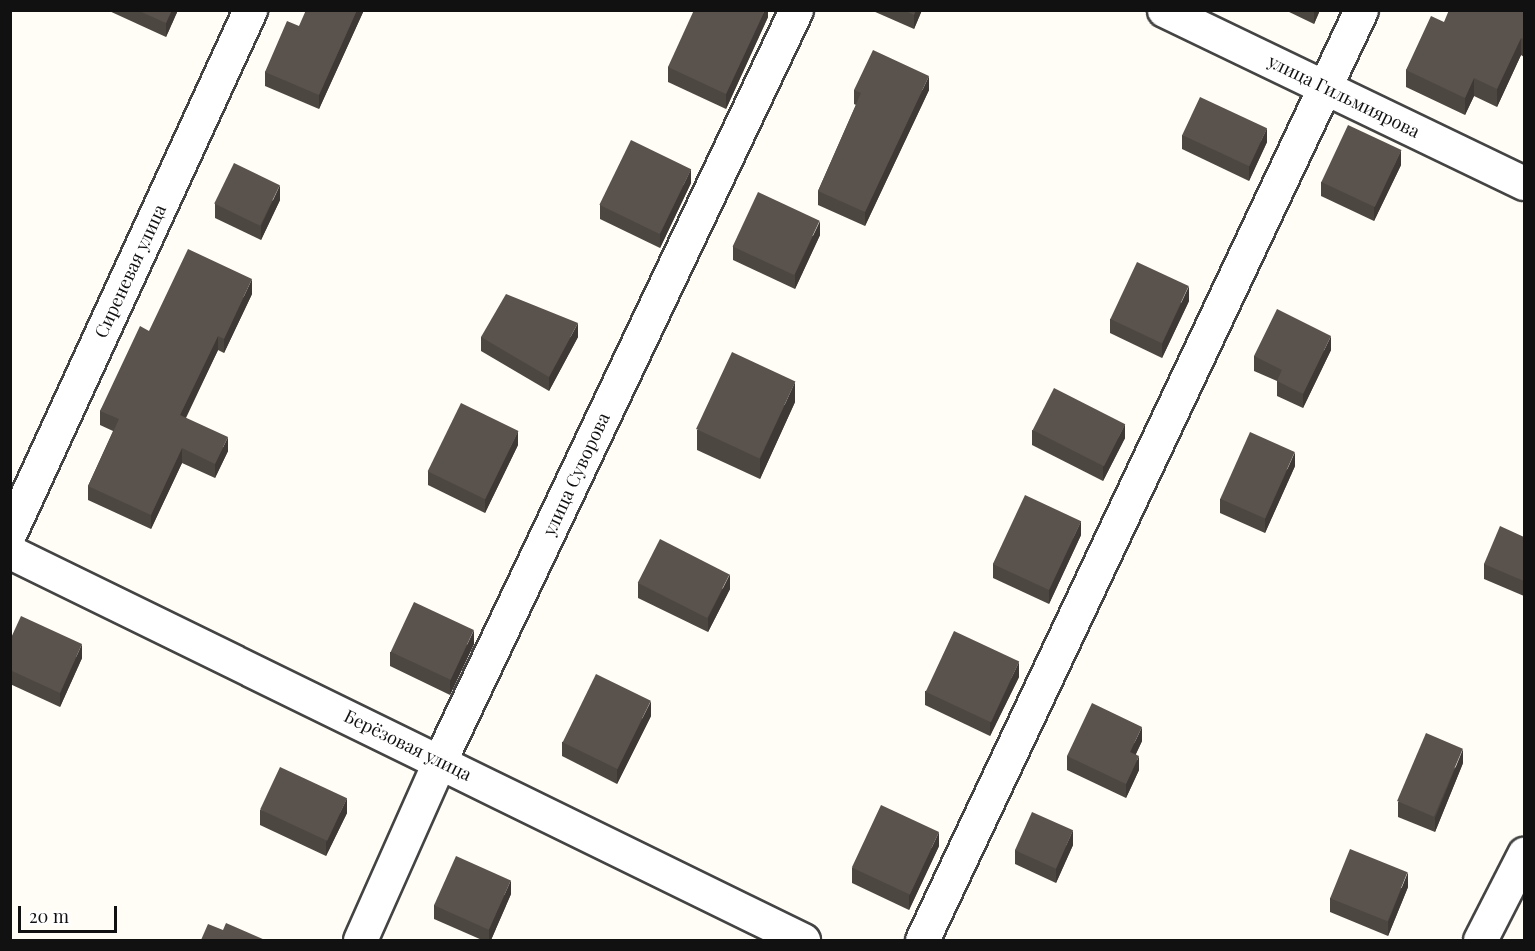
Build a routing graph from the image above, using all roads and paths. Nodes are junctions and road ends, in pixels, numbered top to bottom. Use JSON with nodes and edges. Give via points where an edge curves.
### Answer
{"nodes":[{"id":1,"x":250,"y":10,"type":"edge"},
{"id":2,"x":796,"y":10,"type":"edge"},
{"id":3,"x":1164,"y":10,"type":"edge"},
{"id":4,"x":1361,"y":10,"type":"edge"},
{"id":5,"x":1327,"y":88,"type":"junction"},
{"id":6,"x":1524,"y":183,"type":"edge"},
{"id":7,"x":10,"y":532,"type":"edge"},
{"id":8,"x":10,"y":552,"type":"edge"},
{"id":9,"x":440,"y":760,"type":"junction"},
{"id":10,"x":1524,"y":854,"type":"edge"},
{"id":11,"x":360,"y":940,"type":"edge"},
{"id":12,"x":803,"y":940,"type":"edge"},
{"id":13,"x":921,"y":940,"type":"edge"},
{"id":14,"x":1480,"y":940,"type":"edge"}],
"edges":[{"from":1,"to":7,"type":"street","name":"Сиреневая улица"},
{"from":2,"to":9,"type":"street","name":"улица Суворова"},
{"from":3,"to":5,"type":"street","name":"улица Гильмиярова"},
{"from":4,"to":5,"type":"street"},
{"from":5,"to":6,"type":"street","name":"улица Гильмиярова"},
{"from":5,"to":13,"type":"street"},
{"from":8,"to":9,"type":"street","name":"Берёзовая улица"},
{"from":9,"to":11,"type":"street","name":"улица Суворова"},
{"from":9,"to":12,"type":"street","name":"Берёзовая улица"},
{"from":10,"to":14,"type":"street"}]}
